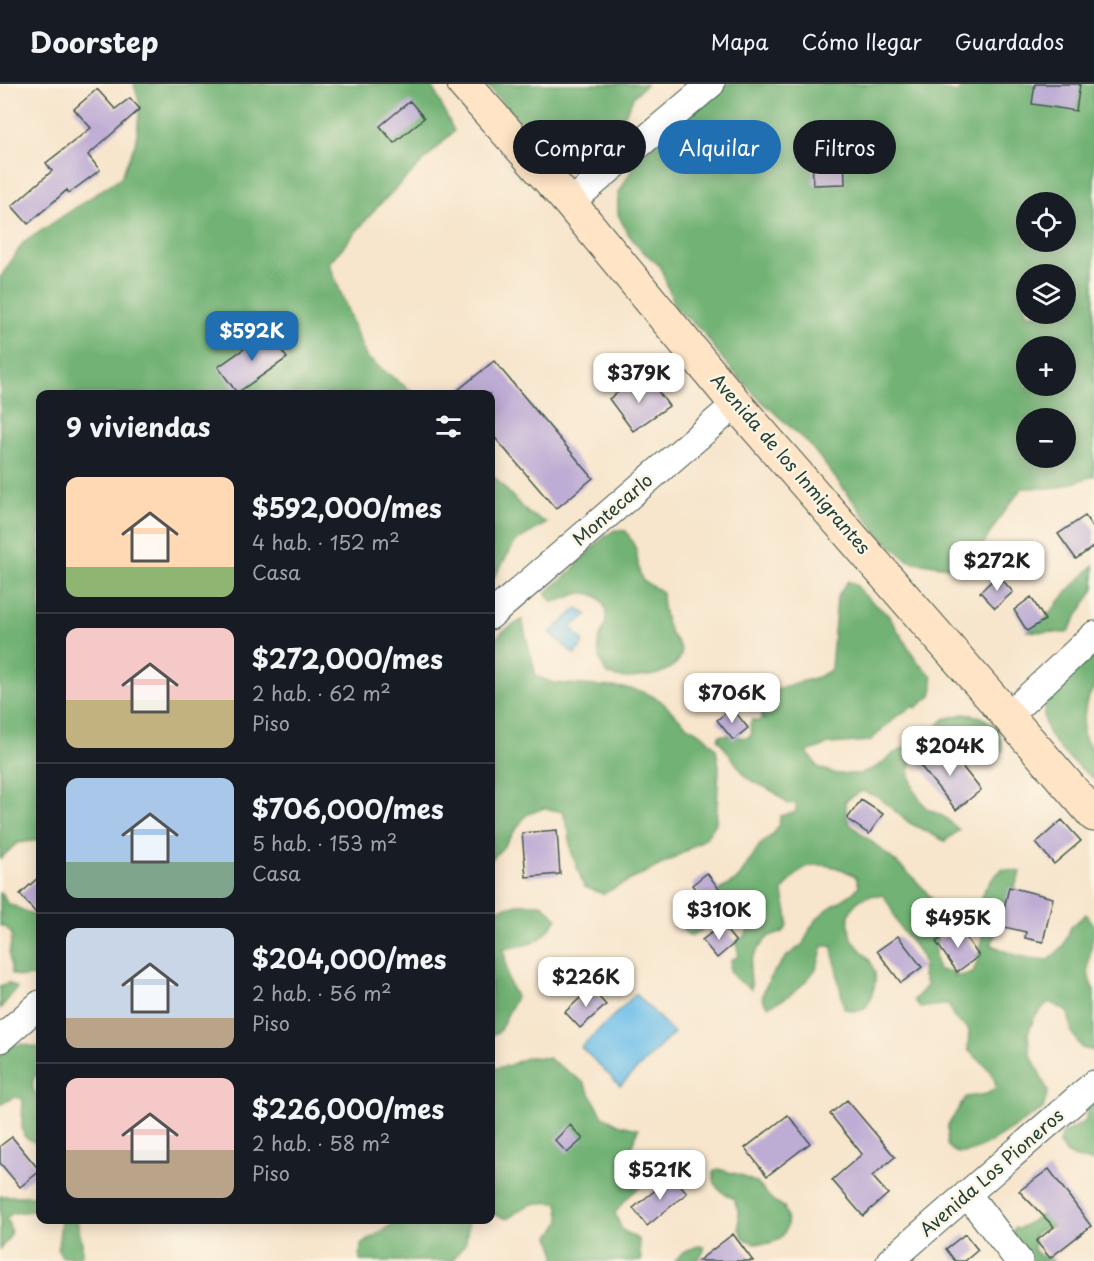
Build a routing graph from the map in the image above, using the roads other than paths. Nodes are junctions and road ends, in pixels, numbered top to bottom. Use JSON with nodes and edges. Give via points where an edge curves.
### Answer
{"nodes":[{"id":1,"x":464,"y":84,"type":"edge"},
{"id":2,"x":711,"y":84,"type":"edge"},
{"id":3,"x":570,"y":203,"type":"junction"},
{"id":4,"x":736,"y":404,"type":"junction"},
{"id":5,"x":495,"y":612,"type":"edge"},
{"id":6,"x":1094,"y":635,"type":"edge"},
{"id":7,"x":1008,"y":716,"type":"junction"},
{"id":8,"x":1094,"y":815,"type":"edge"},
{"id":9,"x":36,"y":1008,"type":"edge"},
{"id":10,"x":0,"y":1039,"type":"edge"},
{"id":11,"x":1094,"y":1084,"type":"edge"},
{"id":12,"x":967,"y":1194,"type":"junction"},
{"id":13,"x":890,"y":1261,"type":"edge"},
{"id":14,"x":1019,"y":1261,"type":"edge"}],
"edges":[{"from":1,"to":3,"type":"main road","name":"Avenida de los Inmigrantes"},
{"from":2,"to":3,"type":"street"},
{"from":3,"to":4,"type":"main road","name":"Avenida de los Inmigrantes"},
{"from":4,"to":5,"type":"street","name":"Montecarlo"},
{"from":4,"to":7,"type":"main road","name":"Avenida de los Inmigrantes"},
{"from":6,"to":7,"type":"street"},
{"from":7,"to":8,"type":"main road","name":"Avenida de los Inmigrantes"},
{"from":9,"to":10,"type":"street"},
{"from":11,"to":12,"type":"street","name":"Avenida Los Pioneros"},
{"from":12,"to":13,"type":"street","name":"Avenida Los Pioneros"},
{"from":12,"to":14,"type":"street"}]}
